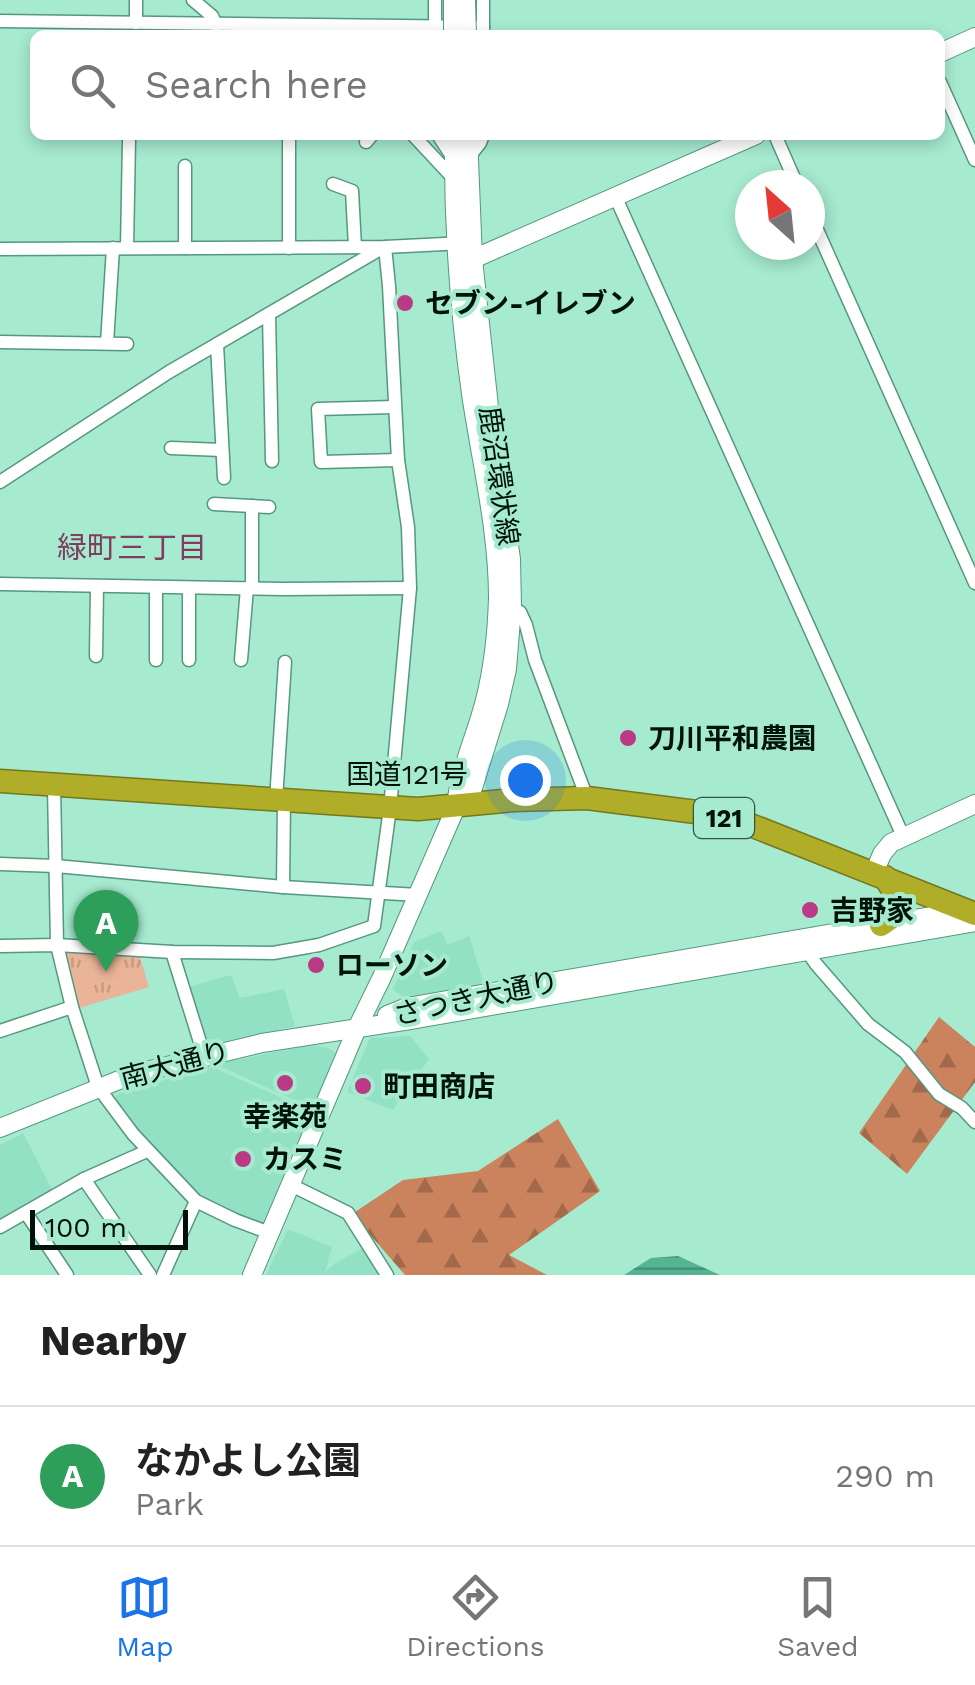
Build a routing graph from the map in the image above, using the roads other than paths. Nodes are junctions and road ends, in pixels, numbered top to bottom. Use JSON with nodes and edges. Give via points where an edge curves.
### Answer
{"nodes":[{"id":1,"x":136,"y":0,"type":"edge"},
{"id":2,"x":193,"y":0,"type":"edge"},
{"id":3,"x":435,"y":0,"type":"edge"},
{"id":4,"x":453,"y":0,"type":"edge"},
{"id":5,"x":466,"y":0,"type":"edge"},
{"id":6,"x":483,"y":0,"type":"edge"},
{"id":7,"x":0,"y":21,"type":"edge"},
{"id":8,"x":136,"y":23,"type":"junction"},
{"id":9,"x":216,"y":24,"type":"junction"},
{"id":10,"x":168,"y":29,"type":"edge"},
{"id":11,"x":306,"y":30,"type":"edge"},
{"id":12,"x":440,"y":30,"type":"edge"},
{"id":13,"x":442,"y":30,"type":"edge"},
{"id":14,"x":477,"y":30,"type":"edge"},
{"id":15,"x":478,"y":30,"type":"edge"},
{"id":16,"x":975,"y":37,"type":"edge"},
{"id":17,"x":945,"y":51,"type":"edge"},
{"id":18,"x":945,"y":93,"type":"edge"},
{"id":19,"x":129,"y":140,"type":"dead end"},
{"id":20,"x":289,"y":140,"type":"edge"},
{"id":21,"x":418,"y":140,"type":"edge"},
{"id":22,"x":443,"y":140,"type":"edge"},
{"id":23,"x":456,"y":140,"type":"edge"},
{"id":24,"x":466,"y":140,"type":"edge"},
{"id":25,"x":481,"y":140,"type":"edge"},
{"id":26,"x":745,"y":140,"type":"edge"},
{"id":27,"x":777,"y":140,"type":"edge"},
{"id":28,"x":461,"y":158,"type":"junction"},
{"id":29,"x":975,"y":160,"type":"edge"},
{"id":30,"x":185,"y":166,"type":"dead end"},
{"id":31,"x":790,"y":170,"type":"edge"},
{"id":32,"x":454,"y":179,"type":"junction"},
{"id":33,"x":333,"y":184,"type":"dead end"},
{"id":34,"x":616,"y":198,"type":"junction"},
{"id":35,"x":356,"y":247,"type":"junction"},
{"id":36,"x":384,"y":247,"type":"junction"},
{"id":37,"x":0,"y":248,"type":"edge"},
{"id":38,"x":120,"y":248,"type":"junction"},
{"id":39,"x":184,"y":248,"type":"junction"},
{"id":40,"x":289,"y":248,"type":"junction"},
{"id":41,"x":825,"y":248,"type":"edge"},
{"id":42,"x":464,"y":252,"type":"junction"},
{"id":43,"x":269,"y":314,"type":"junction"},
{"id":44,"x":0,"y":342,"type":"edge"},
{"id":45,"x":107,"y":343,"type":"junction"},
{"id":46,"x":127,"y":344,"type":"dead end"},
{"id":47,"x":216,"y":344,"type":"junction"},
{"id":48,"x":394,"y":407,"type":"junction"},
{"id":49,"x":171,"y":448,"type":"dead end"},
{"id":50,"x":222,"y":450,"type":"junction"},
{"id":51,"x":398,"y":460,"type":"junction"},
{"id":52,"x":272,"y":461,"type":"dead end"},
{"id":53,"x":224,"y":478,"type":"dead end"},
{"id":54,"x":0,"y":482,"type":"edge"},
{"id":55,"x":214,"y":504,"type":"dead end"},
{"id":56,"x":252,"y":506,"type":"junction"},
{"id":57,"x":269,"y":507,"type":"dead end"},
{"id":58,"x":975,"y":583,"type":"edge"},
{"id":59,"x":0,"y":584,"type":"edge"},
{"id":60,"x":97,"y":586,"type":"junction"},
{"id":61,"x":156,"y":587,"type":"junction"},
{"id":62,"x":189,"y":588,"type":"junction"},
{"id":63,"x":249,"y":588,"type":"junction"},
{"id":64,"x":410,"y":588,"type":"junction"},
{"id":65,"x":512,"y":607,"type":"junction"},
{"id":66,"x":96,"y":656,"type":"dead end"},
{"id":67,"x":156,"y":660,"type":"dead end"},
{"id":68,"x":188,"y":660,"type":"dead end"},
{"id":69,"x":241,"y":660,"type":"dead end"},
{"id":70,"x":285,"y":662,"type":"dead end"},
{"id":71,"x":0,"y":781,"type":"edge"},
{"id":72,"x":54,"y":786,"type":"junction"},
{"id":73,"x":588,"y":798,"type":"junction"},
{"id":74,"x":280,"y":800,"type":"junction"},
{"id":75,"x":975,"y":804,"type":"edge"},
{"id":76,"x":456,"y":806,"type":"junction"},
{"id":77,"x":390,"y":808,"type":"junction"},
{"id":78,"x":903,"y":836,"type":"junction"},
{"id":79,"x":0,"y":864,"type":"edge"},
{"id":80,"x":56,"y":866,"type":"junction"},
{"id":81,"x":879,"y":875,"type":"junction"},
{"id":82,"x":284,"y":888,"type":"junction"},
{"id":83,"x":377,"y":893,"type":"junction"},
{"id":84,"x":418,"y":895,"type":"junction"},
{"id":85,"x":972,"y":914,"type":"edge"},
{"id":86,"x":882,"y":925,"type":"junction"},
{"id":87,"x":56,"y":944,"type":"junction"},
{"id":88,"x":0,"y":946,"type":"edge"},
{"id":89,"x":807,"y":951,"type":"junction"},
{"id":90,"x":172,"y":952,"type":"junction"},
{"id":91,"x":72,"y":1006,"type":"junction"},
{"id":92,"x":358,"y":1026,"type":"junction"},
{"id":93,"x":0,"y":1031,"type":"edge"},
{"id":94,"x":204,"y":1055,"type":"junction"},
{"id":95,"x":98,"y":1087,"type":"junction"},
{"id":96,"x":975,"y":1122,"type":"edge"},
{"id":97,"x":0,"y":1128,"type":"edge"},
{"id":98,"x":147,"y":1151,"type":"junction"},
{"id":99,"x":84,"y":1179,"type":"junction"},
{"id":100,"x":291,"y":1186,"type":"junction"},
{"id":101,"x":196,"y":1200,"type":"junction"},
{"id":102,"x":26,"y":1214,"type":"junction"},
{"id":103,"x":0,"y":1228,"type":"edge"},
{"id":104,"x":270,"y":1233,"type":"junction"},
{"id":105,"x":67,"y":1275,"type":"edge"},
{"id":106,"x":150,"y":1275,"type":"edge"},
{"id":107,"x":164,"y":1275,"type":"edge"},
{"id":108,"x":252,"y":1275,"type":"edge"},
{"id":109,"x":387,"y":1275,"type":"edge"}],
"edges":[{"from":1,"to":8,"type":"street"},
{"from":2,"to":9,"type":"street"},
{"from":3,"to":12,"type":"street"},
{"from":4,"to":13,"type":"street","bridge":true},
{"from":5,"to":14,"type":"street","bridge":true},
{"from":6,"to":15,"type":"street"},
{"from":7,"to":8,"type":"street"},
{"from":8,"to":10,"type":"street"},
{"from":9,"to":10,"type":"street"},
{"from":9,"to":11,"type":"street"},
{"from":16,"to":17,"type":"street"},
{"from":18,"to":29,"type":"street"},
{"from":19,"to":38,"type":"street"},
{"from":20,"to":40,"type":"street"},
{"from":21,"to":32,"type":"street"},
{"from":22,"to":28,"type":"street"},
{"from":23,"to":28,"type":"street","name":"鹿沼環状線"},
{"from":24,"to":28,"type":"street","name":"鹿沼環状線"},
{"from":25,"to":28,"type":"street"},
{"from":26,"to":34,"type":"street"},
{"from":27,"to":31,"type":"street"},
{"from":28,"to":32,"type":"street","name":"鹿沼環状線"},
{"from":28,"to":42,"type":"street","name":"鹿沼環状線"},
{"from":30,"to":39,"type":"street"},
{"from":32,"to":42,"type":"street","name":"鹿沼環状線"},
{"from":33,"to":35,"type":"street","via":[[352,192]]},
{"from":34,"to":42,"type":"street"},
{"from":34,"to":78,"type":"street"},
{"from":35,"to":36,"type":"street"},
{"from":35,"to":40,"type":"street"},
{"from":36,"to":42,"type":"street"},
{"from":36,"to":43,"type":"street"},
{"from":36,"to":48,"type":"street"},
{"from":37,"to":38,"type":"street"},
{"from":38,"to":39,"type":"street"},
{"from":38,"to":45,"type":"street"},
{"from":39,"to":40,"type":"street"},
{"from":41,"to":58,"type":"street"},
{"from":42,"to":65,"type":"street","name":"鹿沼環状線"},
{"from":42,"to":76,"type":"street","name":"鹿沼環状線","via":[[471,391],[498,597],[485,701]]},
{"from":43,"to":47,"type":"street"},
{"from":43,"to":52,"type":"street"},
{"from":44,"to":45,"type":"street"},
{"from":45,"to":46,"type":"street"},
{"from":47,"to":50,"type":"street"},
{"from":47,"to":54,"type":"street"},
{"from":48,"to":51,"type":"street"},
{"from":48,"to":51,"type":"street","via":[[318,409],[321,462]]},
{"from":49,"to":50,"type":"street"},
{"from":50,"to":53,"type":"street"},
{"from":51,"to":64,"type":"street"},
{"from":55,"to":56,"type":"street"},
{"from":56,"to":57,"type":"street"},
{"from":56,"to":63,"type":"street"},
{"from":59,"to":60,"type":"street"},
{"from":60,"to":61,"type":"street"},
{"from":60,"to":66,"type":"street"},
{"from":61,"to":62,"type":"street"},
{"from":61,"to":67,"type":"street"},
{"from":62,"to":63,"type":"street"},
{"from":62,"to":68,"type":"street"},
{"from":63,"to":64,"type":"street"},
{"from":63,"to":69,"type":"street"},
{"from":64,"to":77,"type":"street"},
{"from":65,"to":73,"type":"street","via":[[526,625]]},
{"from":65,"to":76,"type":"street","name":"鹿沼環状線","via":[[499,704],[473,788]]},
{"from":70,"to":74,"type":"street"},
{"from":71,"to":72,"type":"highway","name":"国道121号","number":"121"},
{"from":72,"to":74,"type":"highway","name":"国道121号","number":"121"},
{"from":72,"to":80,"type":"street"},
{"from":73,"to":76,"type":"highway","name":"国道121号","number":"121"},
{"from":73,"to":81,"type":"highway","name":"国道121号","number":"121","via":[[743,822]]},
{"from":74,"to":77,"type":"highway","name":"国道121号","number":"121"},
{"from":74,"to":82,"type":"street"},
{"from":75,"to":78,"type":"street"},
{"from":76,"to":77,"type":"highway","name":"国道121号","number":"121"},
{"from":76,"to":84,"type":"street","name":"鹿沼環状線"},
{"from":77,"to":83,"type":"street"},
{"from":78,"to":81,"type":"street","via":[[882,854]]},
{"from":79,"to":80,"type":"street"},
{"from":80,"to":82,"type":"street"},
{"from":80,"to":87,"type":"street"},
{"from":81,"to":85,"type":"highway","name":"国道121号","number":"121"},
{"from":81,"to":86,"type":"highway","via":[[898,899],[894,916]]},
{"from":82,"to":83,"type":"street"},
{"from":83,"to":84,"type":"street"},
{"from":83,"to":90,"type":"street","via":[[374,926],[320,946],[273,954]]},
{"from":84,"to":92,"type":"street","name":"鹿沼環状線"},
{"from":85,"to":86,"type":"street","name":"さつき大通り"},
{"from":85,"to":89,"type":"street","name":"さつき大通り"},
{"from":86,"to":92,"type":"street","name":"さつき大通り","via":[[407,1007]]},
{"from":87,"to":88,"type":"street"},
{"from":87,"to":90,"type":"street"},
{"from":87,"to":91,"type":"street"},
{"from":89,"to":92,"type":"street","name":"さつき大通り"},
{"from":89,"to":96,"type":"street","via":[[868,1024]]},
{"from":90,"to":94,"type":"street"},
{"from":91,"to":93,"type":"street"},
{"from":91,"to":95,"type":"street"},
{"from":92,"to":94,"type":"street","name":"南大通り"},
{"from":92,"to":100,"type":"street","name":"鹿沼環状線"},
{"from":94,"to":95,"type":"street","name":"南大通り"},
{"from":95,"to":97,"type":"street","name":"南大通り"},
{"from":95,"to":98,"type":"street"},
{"from":98,"to":99,"type":"street"},
{"from":98,"to":101,"type":"street"},
{"from":99,"to":102,"type":"street"},
{"from":99,"to":106,"type":"street"},
{"from":100,"to":104,"type":"street","name":"鹿沼環状線"},
{"from":100,"to":109,"type":"street","via":[[348,1213]]},
{"from":101,"to":104,"type":"street"},
{"from":101,"to":107,"type":"street"},
{"from":102,"to":103,"type":"street"},
{"from":102,"to":105,"type":"street"},
{"from":104,"to":108,"type":"street","name":"鹿沼環状線"}]}
